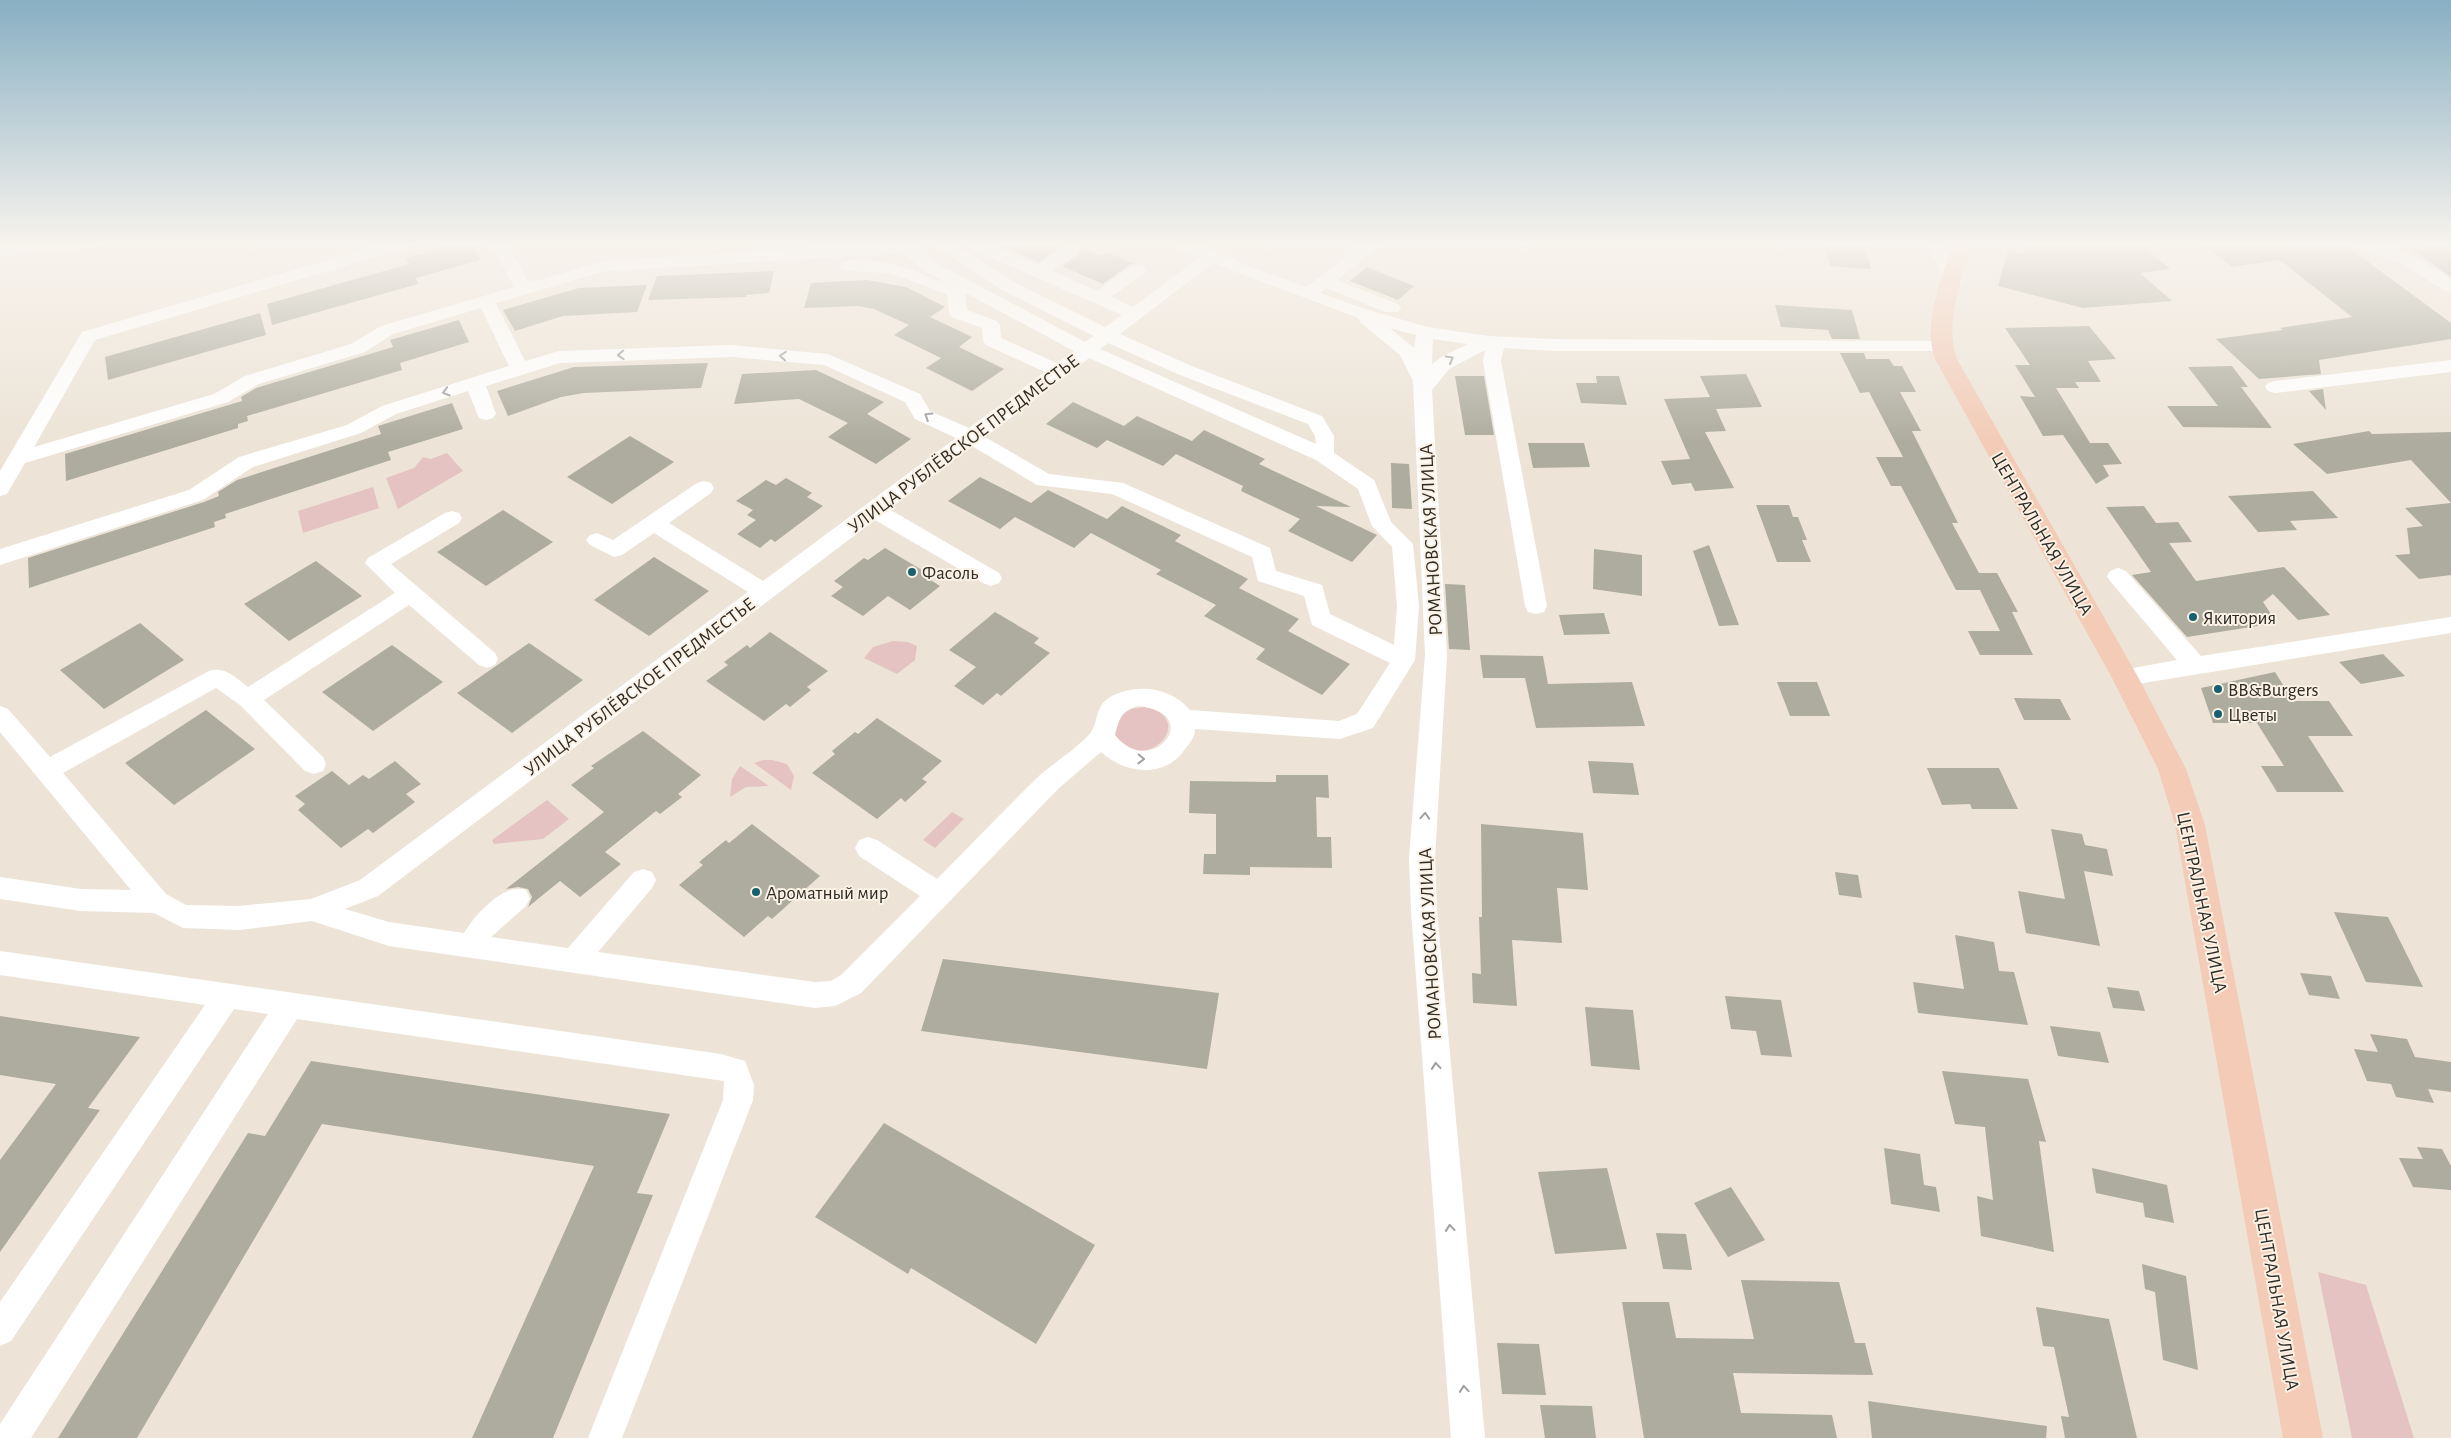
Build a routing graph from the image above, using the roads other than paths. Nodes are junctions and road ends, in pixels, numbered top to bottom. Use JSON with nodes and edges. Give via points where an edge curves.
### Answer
{"nodes":[{"id":1,"x":177,"y":309,"type":"edge"},
{"id":2,"x":458,"y":309,"type":"edge"},
{"id":3,"x":490,"y":309,"type":"edge"},
{"id":4,"x":958,"y":309,"type":"edge"},
{"id":5,"x":1002,"y":309,"type":"edge"},
{"id":6,"x":1054,"y":309,"type":"edge"},
{"id":7,"x":1122,"y":309,"type":"edge"},
{"id":8,"x":1141,"y":309,"type":"edge"},
{"id":9,"x":1348,"y":309,"type":"edge"},
{"id":10,"x":1393,"y":309,"type":"edge"},
{"id":11,"x":1946,"y":309,"type":"edge"},
{"id":12,"x":1359,"y":313,"type":"junction"},
{"id":13,"x":1134,"y":314,"type":"junction"},
{"id":14,"x":1421,"y":330,"type":"junction"},
{"id":15,"x":1106,"y":335,"type":"junction"},
{"id":16,"x":1492,"y":343,"type":"junction"},
{"id":17,"x":1940,"y":345,"type":"junction"},
{"id":18,"x":1086,"y":350,"type":"junction"},
{"id":19,"x":2451,"y":366,"type":"edge"},
{"id":20,"x":520,"y":369,"type":"junction"},
{"id":21,"x":1058,"y":371,"type":"junction"},
{"id":22,"x":475,"y":383,"type":"junction"},
{"id":23,"x":2275,"y":387,"type":"dead end"},
{"id":24,"x":1422,"y":390,"type":"junction"},
{"id":25,"x":486,"y":414,"type":"dead end"},
{"id":26,"x":971,"y":437,"type":"junction"},
{"id":27,"x":1323,"y":455,"type":"junction"},
{"id":28,"x":18,"y":459,"type":"junction"},
{"id":29,"x":704,"y":488,"type":"dead end"},
{"id":30,"x":0,"y":489,"type":"edge"},
{"id":31,"x":874,"y":510,"type":"junction"},
{"id":32,"x":452,"y":518,"type":"dead end"},
{"id":33,"x":654,"y":523,"type":"junction"},
{"id":34,"x":597,"y":540,"type":"dead end"},
{"id":35,"x":0,"y":557,"type":"edge"},
{"id":36,"x":2118,"y":576,"type":"dead end"},
{"id":37,"x":991,"y":578,"type":"dead end"},
{"id":38,"x":764,"y":592,"type":"junction"},
{"id":39,"x":410,"y":594,"type":"junction"},
{"id":40,"x":1536,"y":606,"type":"dead end"},
{"id":41,"x":2451,"y":625,"type":"edge"},
{"id":42,"x":487,"y":658,"type":"dead end"},
{"id":43,"x":1404,"y":660,"type":"junction"},
{"id":44,"x":2195,"y":665,"type":"junction"},
{"id":45,"x":2125,"y":677,"type":"junction"},
{"id":46,"x":248,"y":699,"type":"junction"},
{"id":47,"x":0,"y":715,"type":"edge"},
{"id":48,"x":1184,"y":719,"type":"junction"},
{"id":49,"x":1103,"y":736,"type":"junction"},
{"id":50,"x":314,"y":764,"type":"dead end"},
{"id":51,"x":46,"y":772,"type":"junction"},
{"id":52,"x":868,"y":848,"type":"dead end"},
{"id":53,"x":644,"y":880,"type":"dead end"},
{"id":54,"x":0,"y":888,"type":"edge"},
{"id":55,"x":939,"y":894,"type":"junction"},
{"id":56,"x":517,"y":898,"type":"dead end"},
{"id":57,"x":158,"y":902,"type":"junction"},
{"id":58,"x":312,"y":910,"type":"junction"},
{"id":59,"x":471,"y":946,"type":"junction"},
{"id":60,"x":574,"y":960,"type":"junction"},
{"id":61,"x":0,"y":963,"type":"edge"},
{"id":62,"x":227,"y":996,"type":"junction"},
{"id":63,"x":290,"y":1005,"type":"junction"},
{"id":64,"x":0,"y":1330,"type":"edge"},
{"id":65,"x":11,"y":1438,"type":"edge"},
{"id":66,"x":605,"y":1438,"type":"edge"},
{"id":67,"x":1468,"y":1438,"type":"edge"},
{"id":68,"x":2303,"y":1438,"type":"edge"}],
"edges":[{"from":1,"to":28,"type":"street","via":[[88,336]]},
{"from":2,"to":28,"type":"street","via":[[387,330],[358,348],[252,380],[221,398]]},
{"from":3,"to":20,"type":"street"},
{"from":4,"to":21,"type":"street","via":[[958,313],[991,325],[992,341]]},
{"from":5,"to":18,"type":"street"},
{"from":6,"to":15,"type":"street"},
{"from":7,"to":13,"type":"street"},
{"from":8,"to":13,"type":"street","name":"УЛИЦА РУБЛЁВСКОЕ ПРЕДМЕСТЬЕ"},
{"from":9,"to":12,"type":"street"},
{"from":10,"to":14,"type":"street"},
{"from":11,"to":17,"type":"main road","name":"ЦЕНТРАЛЬНАЯ УЛИЦА","via":[[1940,328]]},
{"from":12,"to":14,"type":"street"},
{"from":12,"to":24,"type":"street","name":"РОМАНОВСКАЯ УЛИЦА","via":[[1410,355],[1419,371]]},
{"from":13,"to":15,"type":"street","name":"УЛИЦА РУБЛЁВСКОЕ ПРЕДМЕСТЬЕ"},
{"from":14,"to":16,"type":"street"},
{"from":14,"to":24,"type":"street","name":"РОМАНОВСКАЯ УЛИЦА"},
{"from":15,"to":18,"type":"street","name":"УЛИЦА РУБЛЁВСКОЕ ПРЕДМЕСТЬЕ"},
{"from":15,"to":27,"type":"street","via":[[1187,371],[1315,420],[1325,434]]},
{"from":16,"to":17,"type":"street"},
{"from":24,"to":16,"type":"street","one_way":true,"via":[[1440,365],[1454,356]]},
{"from":16,"to":40,"type":"street","via":[[1492,361]]},
{"from":17,"to":45,"type":"main road","name":"ЦЕНТРАЛЬНАЯ УЛИЦА","via":[[1953,376]]},
{"from":18,"to":21,"type":"street","name":"УЛИЦА РУБЛЁВСКОЕ ПРЕДМЕСТЬЕ"},
{"from":18,"to":27,"type":"street"},
{"from":19,"to":23,"type":"street"},
{"from":20,"to":22,"type":"street"},
{"from":26,"to":20,"type":"street","one_way":true,"via":[[922,415],[913,398],[828,360],[722,351],[558,357]]},
{"from":21,"to":26,"type":"street","name":"УЛИЦА РУБЛЁВСКОЕ ПРЕДМЕСТЬЕ"},
{"from":22,"to":25,"type":"street"},
{"from":22,"to":35,"type":"street","one_way":true,"via":[[389,410],[354,429],[246,462],[196,495]]},
{"from":67,"to":24,"type":"street","name":"РОМАНОВСКАЯ УЛИЦА","one_way":true,"via":[[1424,912],[1422,858],[1436,655]]},
{"from":26,"to":31,"type":"street","name":"УЛИЦА РУБЛЁВСКОЕ ПРЕДМЕСТЬЕ"},
{"from":26,"to":43,"type":"street","via":[[1044,480],[1116,488],[1262,553],[1266,576],[1314,591],[1320,619]]},
{"from":27,"to":43,"type":"street","via":[[1367,485],[1382,526],[1402,544],[1408,606]]},
{"from":28,"to":30,"type":"street"},
{"from":29,"to":33,"type":"lane"},
{"from":31,"to":37,"type":"street"},
{"from":31,"to":38,"type":"street","name":"УЛИЦА РУБЛЁВСКОЕ ПРЕДМЕСТЬЕ"},
{"from":32,"to":39,"type":"street","via":[[376,563]]},
{"from":33,"to":34,"type":"street","via":[[614,550]]},
{"from":33,"to":38,"type":"lane"},
{"from":36,"to":44,"type":"street"},
{"from":38,"to":58,"type":"street","name":"УЛИЦА РУБЛЁВСКОЕ ПРЕДМЕСТЬЕ","via":[[369,888]]},
{"from":39,"to":42,"type":"street"},
{"from":39,"to":46,"type":"street"},
{"from":41,"to":44,"type":"street"},
{"from":43,"to":48,"type":"street","via":[[1365,721],[1340,730]]},
{"from":44,"to":45,"type":"street"},
{"from":45,"to":68,"type":"main road","name":"ЦЕНТРАЛЬНАЯ УЛИЦА","via":[[2172,769],[2190,825]]},
{"from":46,"to":50,"type":"street"},
{"from":46,"to":51,"type":"street","via":[[217,677]]},
{"from":47,"to":51,"type":"street"},
{"from":48,"to":49,"type":"street","via":[[1166,700],[1151,696],[1135,697],[1120,702],[1109,711],[1103,723]]},
{"from":49,"to":48,"type":"street","one_way":true,"via":[[1109,748],[1121,756],[1136,760],[1153,759],[1168,754],[1179,744],[1185,732]]},
{"from":49,"to":55,"type":"street","via":[[1049,782]]},
{"from":51,"to":57,"type":"street"},
{"from":52,"to":55,"type":"street"},
{"from":53,"to":60,"type":"street"},
{"from":54,"to":57,"type":"street","name":"УЛИЦА РУБЛЁВСКОЕ ПРЕДМЕСТЬЕ","via":[[81,900]]},
{"from":55,"to":60,"type":"street","via":[[851,984],[835,993],[815,995]]},
{"from":56,"to":59,"type":"street","via":[[483,925]]},
{"from":57,"to":58,"type":"street","name":"УЛИЦА РУБЛЁВСКОЕ ПРЕДМЕСТЬЕ","via":[[183,916],[239,918]]},
{"from":58,"to":59,"type":"street","via":[[389,934]]},
{"from":59,"to":60,"type":"street"},
{"from":61,"to":62,"type":"street"},
{"from":62,"to":63,"type":"street"},
{"from":62,"to":64,"type":"street"},
{"from":63,"to":65,"type":"street"},
{"from":63,"to":66,"type":"street","via":[[735,1071],[740,1085],[738,1100]]}]}
